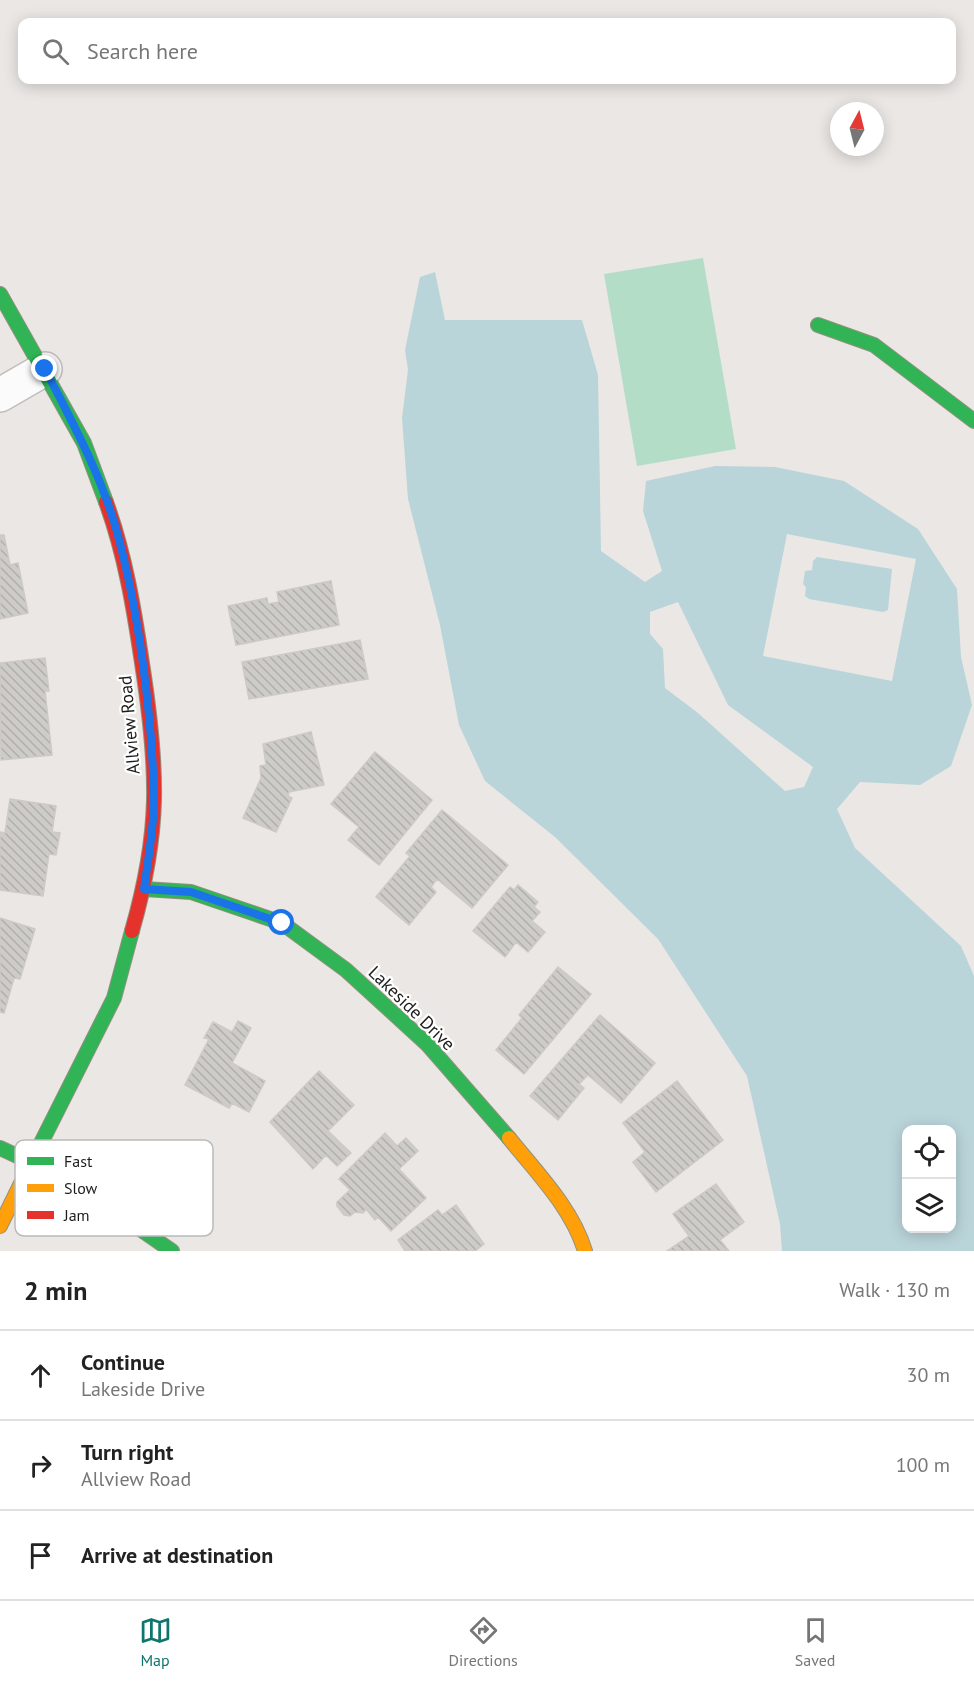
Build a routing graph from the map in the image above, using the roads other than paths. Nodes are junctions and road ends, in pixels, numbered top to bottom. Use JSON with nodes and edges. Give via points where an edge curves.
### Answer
{"nodes":[{"id":1,"x":0,"y":294,"type":"edge"},
{"id":2,"x":818,"y":325,"type":"dead end"},
{"id":3,"x":45,"y":369,"type":"junction"},
{"id":4,"x":0,"y":395,"type":"edge"},
{"id":5,"x":974,"y":421,"type":"edge"},
{"id":6,"x":144,"y":889,"type":"junction"},
{"id":7,"x":43,"y":1140,"type":"edge"},
{"id":8,"x":0,"y":1148,"type":"edge"},
{"id":9,"x":15,"y":1153,"type":"edge"},
{"id":10,"x":15,"y":1196,"type":"edge"},
{"id":11,"x":0,"y":1226,"type":"edge"},
{"id":12,"x":152,"y":1236,"type":"edge"},
{"id":13,"x":172,"y":1251,"type":"edge"},
{"id":14,"x":585,"y":1251,"type":"edge"}],
"edges":[{"from":1,"to":3,"type":"street","name":"Allview Road"},
{"from":2,"to":5,"type":"street","via":[[874,345]]},
{"from":3,"to":4,"type":"street"},
{"from":3,"to":6,"type":"street","name":"Allview Road","via":[[84,443],[117,531],[136,629],[149,711],[154,800]]},
{"from":6,"to":7,"type":"street","name":"Allview Road","via":[[114,998]]},
{"from":6,"to":14,"type":"street","name":"Lakeside Drive","via":[[191,892],[282,923],[346,970],[427,1044],[475,1097],[545,1183],[579,1232]]},
{"from":8,"to":9,"type":"street"},
{"from":10,"to":11,"type":"street","name":"Allview Road"},
{"from":12,"to":13,"type":"street"}]}
